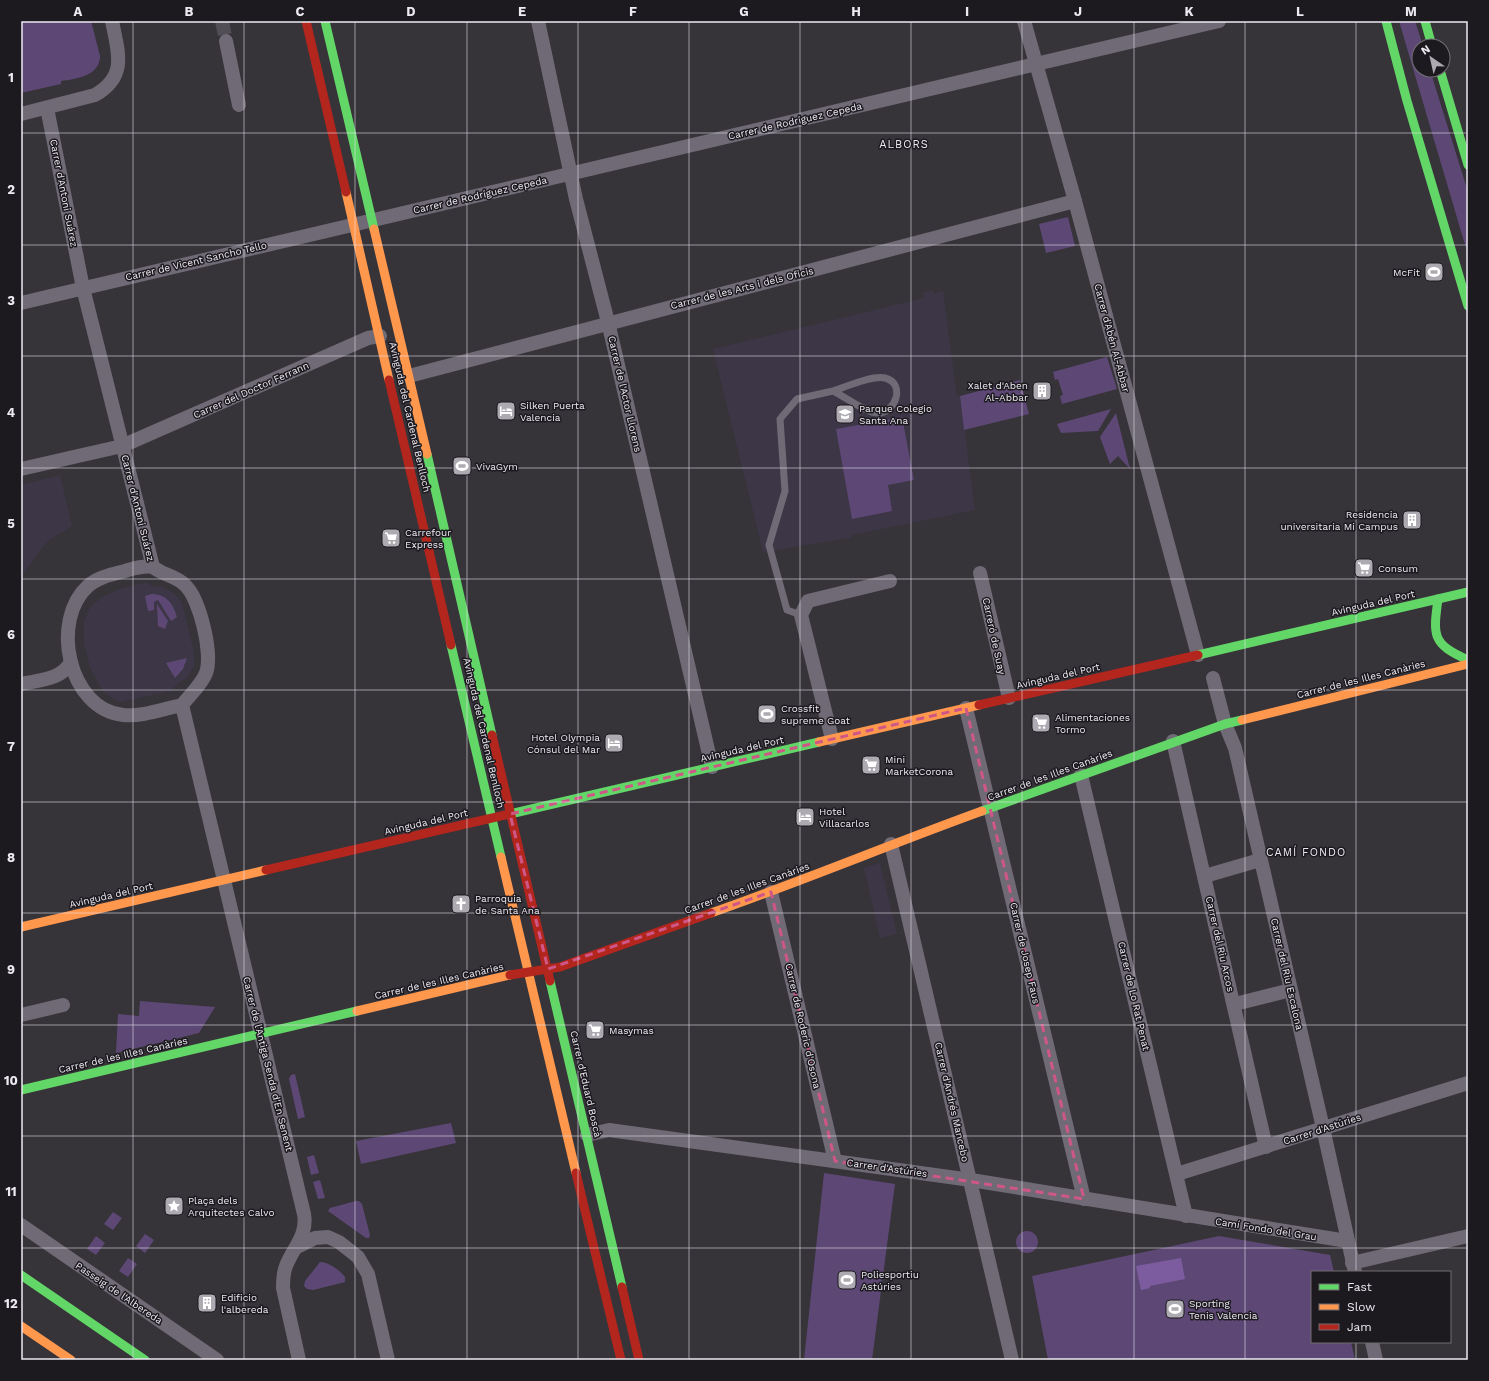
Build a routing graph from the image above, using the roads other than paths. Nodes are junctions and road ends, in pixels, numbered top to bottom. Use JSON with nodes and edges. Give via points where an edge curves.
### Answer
{"nodes":[{"id":1,"x":112,"y":21,"type":"edge"},
{"id":2,"x":306,"y":21,"type":"edge"},
{"id":3,"x":325,"y":21,"type":"edge"},
{"id":4,"x":538,"y":21,"type":"edge"},
{"id":5,"x":1024,"y":21,"type":"edge"},
{"id":6,"x":1219,"y":21,"type":"edge"},
{"id":7,"x":1386,"y":21,"type":"edge"},
{"id":8,"x":1425,"y":21,"type":"edge"},
{"id":9,"x":1169,"y":26,"type":"edge"},
{"id":10,"x":1430,"y":38,"type":"edge"},
{"id":11,"x":226,"y":41,"type":"tunnel mouth"},
{"id":12,"x":1035,"y":65,"type":"junction"},
{"id":13,"x":1442,"y":78,"type":"edge"},
{"id":14,"x":239,"y":105,"type":"dead end"},
{"id":15,"x":47,"y":108,"type":"junction"},
{"id":16,"x":21,"y":114,"type":"edge"},
{"id":17,"x":1468,"y":165,"type":"edge"},
{"id":18,"x":571,"y":174,"type":"junction"},
{"id":19,"x":1075,"y":201,"type":"junction"},
{"id":20,"x":372,"y":220,"type":"junction"},
{"id":21,"x":353,"y":224,"type":"junction"},
{"id":22,"x":82,"y":288,"type":"junction"},
{"id":23,"x":21,"y":304,"type":"edge"},
{"id":24,"x":1468,"y":306,"type":"edge"},
{"id":25,"x":608,"y":322,"type":"junction"},
{"id":26,"x":380,"y":336,"type":"junction"},
{"id":27,"x":409,"y":376,"type":"junction"},
{"id":28,"x":834,"y":391,"type":"junction"},
{"id":29,"x":122,"y":446,"type":"junction"},
{"id":30,"x":21,"y":470,"type":"edge"},
{"id":31,"x":153,"y":567,"type":"junction"},
{"id":32,"x":980,"y":573,"type":"dead end"},
{"id":33,"x":890,"y":581,"type":"dead end"},
{"id":34,"x":1468,"y":592,"type":"edge"},
{"id":35,"x":1438,"y":599,"type":"junction"},
{"id":36,"x":801,"y":615,"type":"junction"},
{"id":37,"x":1198,"y":655,"type":"junction"},
{"id":38,"x":1468,"y":660,"type":"edge"},
{"id":39,"x":71,"y":662,"type":"junction"},
{"id":40,"x":1468,"y":664,"type":"edge"},
{"id":41,"x":1213,"y":678,"type":"dead end"},
{"id":42,"x":21,"y":684,"type":"edge"},
{"id":43,"x":1009,"y":698,"type":"junction"},
{"id":44,"x":182,"y":705,"type":"junction"},
{"id":45,"x":966,"y":708,"type":"junction"},
{"id":46,"x":1225,"y":724,"type":"junction"},
{"id":47,"x":832,"y":739,"type":"junction"},
{"id":48,"x":1173,"y":741,"type":"junction"},
{"id":49,"x":712,"y":767,"type":"junction"},
{"id":50,"x":1081,"y":775,"type":"junction"},
{"id":51,"x":991,"y":809,"type":"junction"},
{"id":52,"x":510,"y":814,"type":"junction"},
{"id":53,"x":493,"y":818,"type":"junction"},
{"id":54,"x":891,"y":844,"type":"junction"},
{"id":55,"x":1260,"y":860,"type":"junction"},
{"id":56,"x":1205,"y":876,"type":"junction"},
{"id":57,"x":224,"y":880,"type":"junction"},
{"id":58,"x":771,"y":892,"type":"junction"},
{"id":59,"x":21,"y":927,"type":"edge"},
{"id":60,"x":548,"y":969,"type":"junction"},
{"id":61,"x":529,"y":972,"type":"junction"},
{"id":62,"x":1291,"y":990,"type":"junction"},
{"id":63,"x":1235,"y":1004,"type":"junction"},
{"id":64,"x":62,"y":1006,"type":"dead end"},
{"id":65,"x":21,"y":1015,"type":"edge"},
{"id":66,"x":261,"y":1035,"type":"junction"},
{"id":67,"x":1468,"y":1083,"type":"edge"},
{"id":68,"x":21,"y":1090,"type":"edge"},
{"id":69,"x":1323,"y":1128,"type":"junction"},
{"id":70,"x":587,"y":1135,"type":"junction"},
{"id":71,"x":1266,"y":1147,"type":"junction"},
{"id":72,"x":835,"y":1161,"type":"junction"},
{"id":73,"x":1177,"y":1174,"type":"junction"},
{"id":74,"x":971,"y":1180,"type":"junction"},
{"id":75,"x":1084,"y":1199,"type":"junction"},
{"id":76,"x":1186,"y":1216,"type":"junction"},
{"id":77,"x":21,"y":1225,"type":"edge"},
{"id":78,"x":1468,"y":1236,"type":"edge"},
{"id":79,"x":1347,"y":1241,"type":"junction"},
{"id":80,"x":297,"y":1247,"type":"junction"},
{"id":81,"x":1353,"y":1268,"type":"edge"},
{"id":82,"x":21,"y":1275,"type":"edge"},
{"id":83,"x":34,"y":1284,"type":"junction"},
{"id":84,"x":21,"y":1285,"type":"edge"},
{"id":85,"x":21,"y":1326,"type":"edge"},
{"id":86,"x":117,"y":1341,"type":"junction"},
{"id":87,"x":1372,"y":1343,"type":"edge"},
{"id":88,"x":122,"y":1356,"type":"dead end"},
{"id":89,"x":71,"y":1360,"type":"edge"},
{"id":90,"x":145,"y":1360,"type":"edge"},
{"id":91,"x":217,"y":1360,"type":"edge"},
{"id":92,"x":299,"y":1360,"type":"edge"},
{"id":93,"x":388,"y":1360,"type":"edge"},
{"id":94,"x":621,"y":1360,"type":"edge"},
{"id":95,"x":640,"y":1360,"type":"edge"},
{"id":96,"x":1012,"y":1360,"type":"edge"},
{"id":97,"x":1376,"y":1360,"type":"edge"}],
"edges":[{"from":1,"to":15,"type":"street","via":[[119,65],[112,82],[95,95]]},
{"from":2,"to":21,"type":"main road","name":"Avinguda del Cardenal Benlloch"},
{"from":3,"to":20,"type":"main road","name":"Avinguda del Cardenal Benlloch"},
{"from":4,"to":18,"type":"street","name":"Carrer de l'Actor Llorens"},
{"from":5,"to":12,"type":"street","name":"Carrer d'Abén Al-Abbar"},
{"from":6,"to":9,"type":"street","name":"Carrer de Rodríguez Cepeda"},
{"from":7,"to":24,"type":"main road"},
{"from":8,"to":10,"type":"main road"},
{"from":9,"to":12,"type":"street","name":"Carrer de Rodríguez Cepeda"},
{"from":11,"to":14,"type":"street"},
{"from":12,"to":18,"type":"street","name":"Carrer de Rodríguez Cepeda"},
{"from":12,"to":19,"type":"street","name":"Carrer d'Abén Al-Abbar"},
{"from":13,"to":17,"type":"main road"},
{"from":15,"to":16,"type":"street"},
{"from":15,"to":22,"type":"street","name":"Carrer d'Antoni Suárez"},
{"from":18,"to":20,"type":"street","name":"Carrer de Rodríguez Cepeda"},
{"from":18,"to":25,"type":"street","name":"Carrer de l'Actor Llorens"},
{"from":19,"to":25,"type":"street","name":"Carrer de les Arts i dels Oficis"},
{"from":19,"to":37,"type":"street","name":"Carrer d'Abén Al-Abbar"},
{"from":20,"to":21,"type":"street","name":"Carrer de Vicent Sancho Tello"},
{"from":20,"to":27,"type":"main road","name":"Avinguda del Cardenal Benlloch"},
{"from":21,"to":22,"type":"street","name":"Carrer de Vicent Sancho Tello"},
{"from":21,"to":26,"type":"main road","name":"Avinguda del Cardenal Benlloch"},
{"from":22,"to":23,"type":"street","name":"Carrer de Vicent Sancho Tello"},
{"from":22,"to":29,"type":"street","name":"Carrer d'Antoni Suárez"},
{"from":25,"to":27,"type":"street","name":"Carrer de les Arts i dels Oficis"},
{"from":25,"to":49,"type":"street","name":"Carrer de l'Actor Llorens"},
{"from":26,"to":29,"type":"street","name":"Carrer del Doctor Ferrann","via":[[368,338]]},
{"from":26,"to":53,"type":"main road","name":"Avinguda del Cardenal Benlloch"},
{"from":27,"to":52,"type":"main road","name":"Avinguda del Cardenal Benlloch"},
{"from":28,"to":28,"type":"lane","via":[[874,378],[884,378],[891,381],[898,393],[891,408],[884,413],[876,414]]},
{"from":28,"to":36,"type":"lane","via":[[797,399],[780,419],[785,491],[769,545],[787,610]]},
{"from":29,"to":30,"type":"street","name":"Carrer del Doctor Ferrann"},
{"from":29,"to":31,"type":"street","name":"Carrer d'Antoni Suárez"},
{"from":31,"to":39,"type":"street","via":[[144,566],[110,574],[88,586],[79,596],[72,608],[68,634]]},
{"from":31,"to":44,"type":"street","name":"Carrer d'Antoni Suárez","via":[[179,580],[192,592],[208,652],[206,674]]},
{"from":32,"to":43,"type":"street","name":"Carreró de Suay"},
{"from":33,"to":36,"type":"street","via":[[808,601]]},
{"from":34,"to":35,"type":"main road","name":"Avinguda del Port"},
{"from":35,"to":37,"type":"main road","name":"Avinguda del Port"},
{"from":35,"to":38,"type":"main road","via":[[1434,628],[1437,638],[1448,652]]},
{"from":36,"to":47,"type":"street"},
{"from":37,"to":43,"type":"main road","name":"Avinguda del Port"},
{"from":39,"to":42,"type":"street","via":[[60,675]]},
{"from":39,"to":44,"type":"street","via":[[79,684],[87,696],[107,711],[133,715]]},
{"from":40,"to":46,"type":"main road","name":"Carrer de les Illes Canàries"},
{"from":41,"to":46,"type":"street","name":"Carrer del Riu Escalona"},
{"from":43,"to":45,"type":"main road","name":"Avinguda del Port"},
{"from":44,"to":57,"type":"street"},
{"from":45,"to":47,"type":"main road","name":"Avinguda del Port"},
{"from":45,"to":51,"type":"street","name":"Carrer de Josep Faus"},
{"from":46,"to":48,"type":"main road","name":"Carrer de les Illes Canàries"},
{"from":46,"to":55,"type":"street","name":"Carrer del Riu Escalona","via":[[1235,748]]},
{"from":47,"to":49,"type":"main road","name":"Avinguda del Port"},
{"from":48,"to":50,"type":"main road","name":"Carrer de les Illes Canàries"},
{"from":48,"to":56,"type":"street","name":"Carrer del Riu Arcos"},
{"from":49,"to":52,"type":"main road","name":"Avinguda del Port"},
{"from":50,"to":51,"type":"main road","name":"Carrer de les Illes Canàries"},
{"from":50,"to":73,"type":"street","name":"Carrer de Lo Rat Penat"},
{"from":51,"to":54,"type":"main road","name":"Carrer de les Illes Canàries"},
{"from":51,"to":75,"type":"street","name":"Carrer de Josep Faus"},
{"from":52,"to":53,"type":"main road","name":"Avinguda del Port"},
{"from":52,"to":60,"type":"main road","name":"Carrer d'Eduard Boscà"},
{"from":53,"to":57,"type":"main road","name":"Avinguda del Port"},
{"from":53,"to":61,"type":"main road"},
{"from":54,"to":58,"type":"main road","name":"Carrer de les Illes Canàries"},
{"from":54,"to":74,"type":"street","name":"Carrer d'Andrés Mancebo"},
{"from":55,"to":56,"type":"street"},
{"from":55,"to":62,"type":"street","name":"Carrer del Riu Escalona"},
{"from":56,"to":63,"type":"street","name":"Carrer del Riu Arcos"},
{"from":57,"to":59,"type":"main road","name":"Avinguda del Port"},
{"from":57,"to":66,"type":"street","name":"Carrer de l'Antiga Senda d'En Senent"},
{"from":58,"to":60,"type":"main road","name":"Carrer de les Illes Canàries","via":[[560,967]]},
{"from":58,"to":72,"type":"street","name":"Carrer de Roderic d'Osona"},
{"from":60,"to":61,"type":"main road","name":"Carrer de les Illes Canàries"},
{"from":60,"to":70,"type":"main road","name":"Carrer d'Eduard Boscà"},
{"from":61,"to":66,"type":"main road","name":"Carrer de les Illes Canàries"},
{"from":61,"to":94,"type":"main road"},
{"from":62,"to":63,"type":"street"},
{"from":62,"to":69,"type":"street","name":"Carrer del Riu Escalona"},
{"from":63,"to":71,"type":"street","name":"Carrer del Riu Arcos"},
{"from":64,"to":65,"type":"street"},
{"from":66,"to":68,"type":"main road","name":"Carrer de les Illes Canàries"},
{"from":66,"to":80,"type":"street","name":"Carrer de l'Antiga Senda d'En Senent","via":[[306,1222]]},
{"from":67,"to":69,"type":"street","name":"Carrer d'Astúries"},
{"from":69,"to":71,"type":"street","name":"Carrer d'Astúries"},
{"from":69,"to":79,"type":"street","name":"Carrer del Riu Escalona"},
{"from":70,"to":72,"type":"street","name":"Carrer d'Astúries","via":[[609,1130]]},
{"from":70,"to":95,"type":"main road","name":"Carrer d'Eduard Boscà"},
{"from":71,"to":73,"type":"street","name":"Carrer d'Astúries"},
{"from":72,"to":74,"type":"street","name":"Carrer d'Astúries"},
{"from":73,"to":76,"type":"street","name":"Carrer de Lo Rat Penat"},
{"from":74,"to":75,"type":"street","name":"Carrer d'Astúries"},
{"from":74,"to":96,"type":"street","name":"Carrer d'Andrés Mancebo"},
{"from":75,"to":76,"type":"street","name":"Carrer d'Astúries"},
{"from":76,"to":79,"type":"street","name":"Camí Fondo del Grau"},
{"from":77,"to":91,"type":"street","name":"Passeig de l'Albereda"},
{"from":78,"to":81,"type":"street"},
{"from":79,"to":81,"type":"street","name":"Carrer del Riu Escalona"},
{"from":80,"to":92,"type":"street","name":"Carrer de l'Antiga Senda d'En Senent","via":[[286,1266],[283,1288]]},
{"from":80,"to":93,"type":"street","via":[[315,1238],[328,1237],[358,1257],[368,1274]]},
{"from":82,"to":83,"type":"main road"},
{"from":83,"to":84,"type":"main road"},
{"from":83,"to":86,"type":"main road"},
{"from":85,"to":89,"type":"main road"},
{"from":86,"to":88,"type":"main road"},
{"from":86,"to":90,"type":"main road"},
{"from":87,"to":97,"type":"street"}]}
